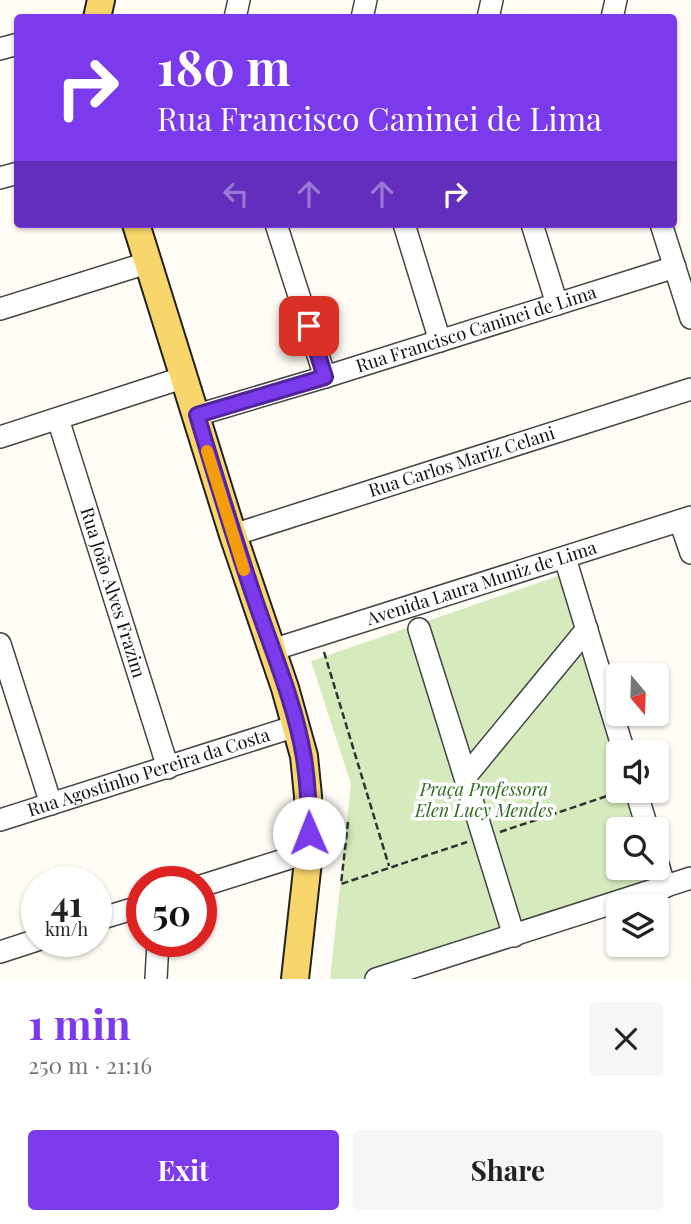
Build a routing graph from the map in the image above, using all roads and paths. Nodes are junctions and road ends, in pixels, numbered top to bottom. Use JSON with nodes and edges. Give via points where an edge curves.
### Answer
{"nodes":[{"id":1,"x":137,"y":228,"type":"edge"},
{"id":2,"x":277,"y":228,"type":"edge"},
{"id":3,"x":405,"y":228,"type":"edge"},
{"id":4,"x":533,"y":228,"type":"edge"},
{"id":5,"x":662,"y":228,"type":"edge"},
{"id":6,"x":147,"y":263,"type":"junction"},
{"id":7,"x":675,"y":267,"type":"junction"},
{"id":8,"x":557,"y":304,"type":"junction"},
{"id":9,"x":0,"y":309,"type":"edge"},
{"id":10,"x":691,"y":318,"type":"edge"},
{"id":11,"x":440,"y":341,"type":"junction"},
{"id":12,"x":185,"y":377,"type":"junction"},
{"id":13,"x":325,"y":377,"type":"junction"},
{"id":14,"x":691,"y":389,"type":"edge"},
{"id":15,"x":197,"y":415,"type":"junction"},
{"id":16,"x":58,"y":419,"type":"junction"},
{"id":17,"x":0,"y":437,"type":"edge"},
{"id":18,"x":686,"y":519,"type":"edge"},
{"id":19,"x":233,"y":535,"type":"junction"},
{"id":20,"x":691,"y":553,"type":"edge"},
{"id":21,"x":565,"y":558,"type":"junction"},
{"id":22,"x":587,"y":629,"type":"junction"},
{"id":23,"x":319,"y":635,"type":"junction"},
{"id":24,"x":0,"y":644,"type":"edge"},
{"id":25,"x":272,"y":650,"type":"junction"},
{"id":26,"x":296,"y":726,"type":"junction"},
{"id":27,"x":620,"y":740,"type":"edge"},
{"id":28,"x":168,"y":768,"type":"junction"},
{"id":29,"x":606,"y":797,"type":"edge"},
{"id":30,"x":51,"y":803,"type":"junction"},
{"id":31,"x":0,"y":820,"type":"edge"},
{"id":32,"x":348,"y":822,"type":"dead end"},
{"id":33,"x":484,"y":837,"type":"junction"},
{"id":34,"x":309,"y":852,"type":"junction"},
{"id":35,"x":390,"y":868,"type":"junction"},
{"id":36,"x":691,"y":878,"type":"edge"},
{"id":37,"x":663,"y":880,"type":"edge"},
{"id":38,"x":217,"y":882,"type":"edge"},
{"id":39,"x":665,"y":887,"type":"junction"},
{"id":40,"x":514,"y":936,"type":"junction"},
{"id":41,"x":21,"y":945,"type":"edge"},
{"id":42,"x":0,"y":952,"type":"edge"},
{"id":43,"x":157,"y":957,"type":"edge"},
{"id":44,"x":427,"y":971,"type":"edge"},
{"id":45,"x":156,"y":979,"type":"edge"},
{"id":46,"x":295,"y":979,"type":"edge"},
{"id":47,"x":376,"y":979,"type":"edge"}],
"edges":[{"from":1,"to":6,"type":"main road"},
{"from":2,"to":13,"type":"street"},
{"from":3,"to":11,"type":"street"},
{"from":4,"to":8,"type":"street"},
{"from":5,"to":7,"type":"street"},
{"from":6,"to":9,"type":"street"},
{"from":6,"to":12,"type":"main road"},
{"from":7,"to":8,"type":"street","name":"Rua Francisco Caninei de Lima"},
{"from":7,"to":10,"type":"street"},
{"from":8,"to":11,"type":"street","name":"Rua Francisco Caninei de Lima"},
{"from":11,"to":13,"type":"street","name":"Rua Francisco Caninei de Lima"},
{"from":12,"to":15,"type":"main road"},
{"from":12,"to":16,"type":"street"},
{"from":13,"to":15,"type":"street","name":"Rua Francisco Caninei de Lima"},
{"from":14,"to":19,"type":"street","name":"Rua Carlos Mariz Celani"},
{"from":15,"to":19,"type":"main road"},
{"from":16,"to":17,"type":"street"},
{"from":16,"to":28,"type":"street","name":"Rua João Alves Frazim"},
{"from":18,"to":20,"type":"street"},
{"from":18,"to":21,"type":"street","name":"Avenida Laura Muniz de Lima"},
{"from":19,"to":25,"type":"main road"},
{"from":21,"to":22,"type":"street"},
{"from":21,"to":23,"type":"street","name":"Avenida Laura Muniz de Lima"},
{"from":22,"to":27,"type":"street"},
{"from":22,"to":33,"type":"street","via":[[466,776],[419,629]]},
{"from":23,"to":25,"type":"street","name":"Avenida Laura Muniz de Lima"},
{"from":23,"to":35,"type":"path"},
{"from":24,"to":30,"type":"street"},
{"from":25,"to":26,"type":"main road"},
{"from":26,"to":28,"type":"street","name":"Rua Agostinho Pereira da Costa"},
{"from":26,"to":34,"type":"main road","via":[[304,756]]},
{"from":28,"to":30,"type":"street","name":"Rua Agostinho Pereira da Costa"},
{"from":29,"to":33,"type":"path"},
{"from":30,"to":31,"type":"street","name":"Rua Agostinho Pereira da Costa"},
{"from":32,"to":35,"type":"path","via":[[341,884]]},
{"from":33,"to":35,"type":"path"},
{"from":33,"to":40,"type":"street"},
{"from":34,"to":38,"type":"street"},
{"from":34,"to":46,"type":"main road"},
{"from":36,"to":39,"type":"street"},
{"from":37,"to":39,"type":"street"},
{"from":39,"to":40,"type":"street"},
{"from":40,"to":44,"type":"street"},
{"from":41,"to":42,"type":"street"},
{"from":43,"to":45,"type":"street"},
{"from":44,"to":47,"type":"street"}]}
